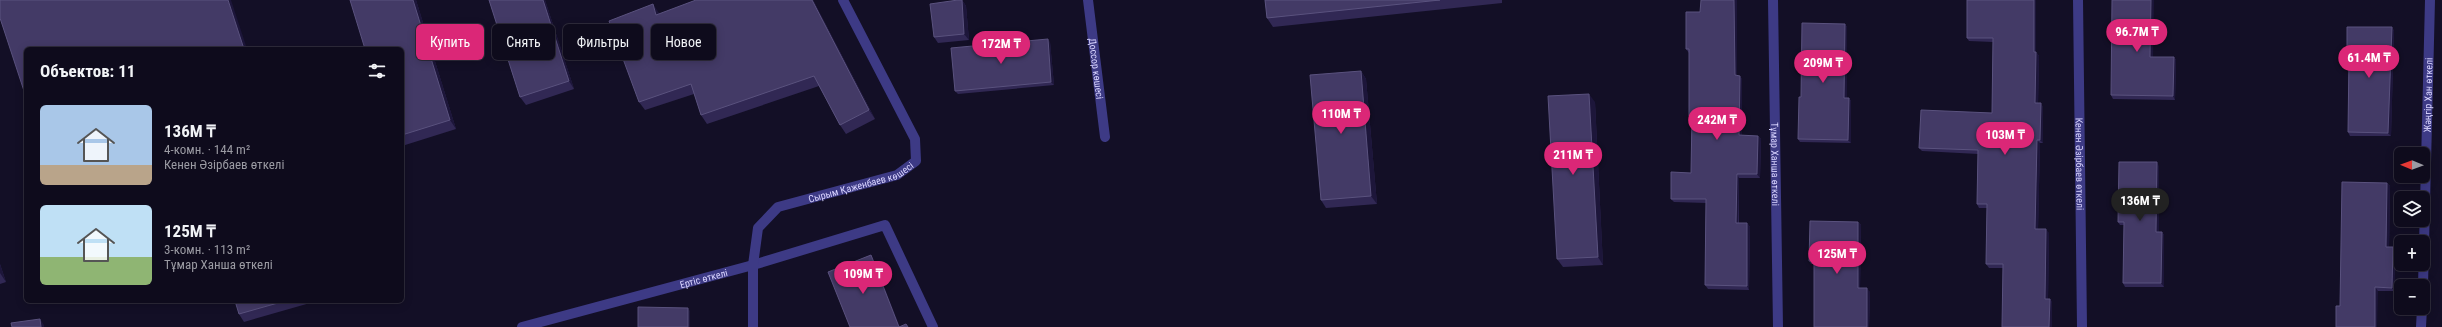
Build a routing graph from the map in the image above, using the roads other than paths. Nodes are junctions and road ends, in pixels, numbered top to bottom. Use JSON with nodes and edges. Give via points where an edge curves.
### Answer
{"nodes":[{"id":1,"x":843,"y":0,"type":"edge"},
{"id":2,"x":1088,"y":0,"type":"edge"},
{"id":3,"x":1773,"y":0,"type":"edge"},
{"id":4,"x":2078,"y":0,"type":"edge"},
{"id":5,"x":2430,"y":0,"type":"edge"},
{"id":6,"x":1105,"y":137,"type":"dead end"},
{"id":7,"x":753,"y":265,"type":"junction"},
{"id":8,"x":2423,"y":279,"type":"edge"},
{"id":9,"x":2422,"y":315,"type":"edge"},
{"id":10,"x":522,"y":327,"type":"edge"},
{"id":11,"x":753,"y":327,"type":"edge"},
{"id":12,"x":933,"y":327,"type":"edge"},
{"id":13,"x":1778,"y":327,"type":"edge"},
{"id":14,"x":2082,"y":327,"type":"edge"},
{"id":15,"x":2422,"y":327,"type":"edge"}],
"edges":[{"from":1,"to":7,"type":"street","name":"Сырым Қаженбаев көшесі","via":[[915,138],[916,161],[897,175],[778,207],[758,228]]},
{"from":2,"to":6,"type":"street","name":"Доссор көшесі"},
{"from":3,"to":13,"type":"street","name":"Тұмар Ханша өткелі"},
{"from":4,"to":14,"type":"street","name":"Кенен Әзірбаев өткелі"},
{"from":5,"to":8,"type":"street","name":"Жәңгір Хан өткелі"},
{"from":7,"to":10,"type":"street","name":"Ертіс өткелі"},
{"from":7,"to":11,"type":"street","name":"Сырым Қаженбаев көшесі"},
{"from":7,"to":12,"type":"street","name":"Ертіс өткелі","via":[[885,225]]},
{"from":9,"to":15,"type":"street"}]}
